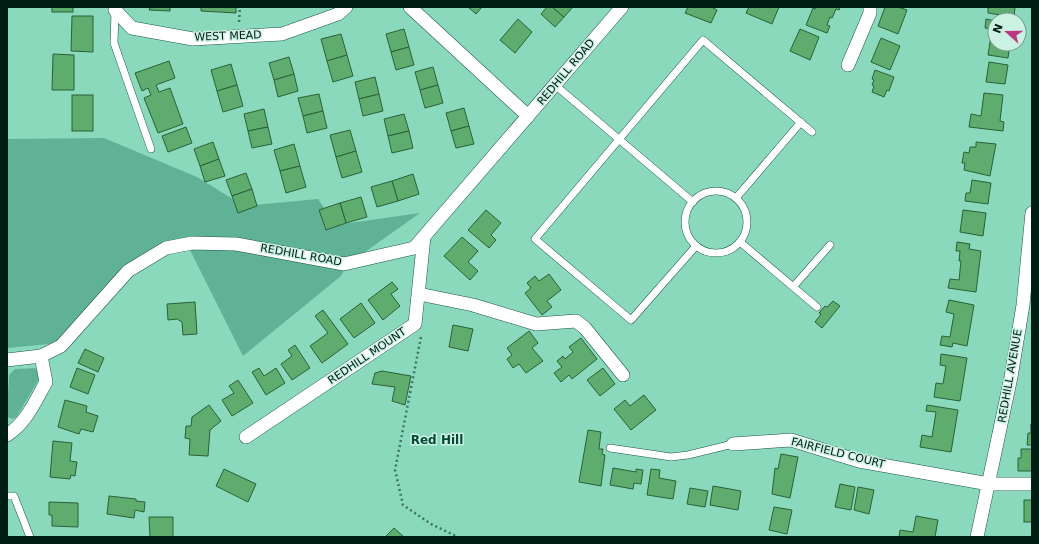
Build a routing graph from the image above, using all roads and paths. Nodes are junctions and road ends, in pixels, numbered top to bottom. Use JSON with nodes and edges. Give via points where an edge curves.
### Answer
{"nodes":[{"id":1,"x":346,"y":7,"type":"edge"},
{"id":2,"x":410,"y":7,"type":"edge"},
{"id":3,"x":622,"y":7,"type":"edge"},
{"id":4,"x":870,"y":7,"type":"edge"},
{"id":5,"x":116,"y":9,"type":"edge"},
{"id":6,"x":848,"y":65,"type":"dead end"},
{"id":7,"x":555,"y":85,"type":"junction"},
{"id":8,"x":528,"y":116,"type":"junction"},
{"id":9,"x":801,"y":122,"type":"junction"},
{"id":10,"x":812,"y":132,"type":"dead end"},
{"id":11,"x":619,"y":139,"type":"junction"},
{"id":12,"x":151,"y":148,"type":"dead end"},
{"id":13,"x":736,"y":198,"type":"junction"},
{"id":14,"x":693,"y":202,"type":"junction"},
{"id":15,"x":1032,"y":213,"type":"edge"},
{"id":16,"x":424,"y":237,"type":"junction"},
{"id":17,"x":740,"y":242,"type":"junction"},
{"id":18,"x":830,"y":245,"type":"dead end"},
{"id":19,"x":696,"y":246,"type":"junction"},
{"id":20,"x":793,"y":287,"type":"junction"},
{"id":21,"x":419,"y":294,"type":"junction"},
{"id":22,"x":1027,"y":305,"type":"edge"},
{"id":23,"x":816,"y":307,"type":"dead end"},
{"id":24,"x":415,"y":324,"type":"junction"},
{"id":25,"x":41,"y":356,"type":"junction"},
{"id":26,"x":7,"y":360,"type":"edge"},
{"id":27,"x":623,"y":375,"type":"dead end"},
{"id":28,"x":7,"y":436,"type":"edge"},
{"id":29,"x":246,"y":437,"type":"dead end"},
{"id":30,"x":733,"y":444,"type":"joint"},
{"id":31,"x":610,"y":448,"type":"dead end"},
{"id":32,"x":990,"y":484,"type":"junction"},
{"id":33,"x":1032,"y":484,"type":"edge"},
{"id":34,"x":7,"y":496,"type":"edge"},
{"id":35,"x":30,"y":537,"type":"edge"},
{"id":36,"x":458,"y":537,"type":"edge"},
{"id":37,"x":978,"y":537,"type":"edge"}],
"edges":[{"from":1,"to":5,"type":"street","name":"WEST MEAD","via":[[338,14],[282,34],[193,38],[132,28]]},
{"from":2,"to":8,"type":"street"},
{"from":3,"to":7,"type":"street","name":"REDHILL ROAD"},
{"from":4,"to":6,"type":"street","via":[[870,13]]},
{"from":5,"to":12,"type":"lane","via":[[114,43]]},
{"from":7,"to":8,"type":"street","name":"REDHILL ROAD"},
{"from":7,"to":11,"type":"lane"},
{"from":8,"to":16,"type":"street","name":"REDHILL ROAD"},
{"from":9,"to":10,"type":"lane"},
{"from":9,"to":11,"type":"lane","via":[[703,40]]},
{"from":9,"to":13,"type":"lane"},
{"from":11,"to":14,"type":"lane"},
{"from":11,"to":19,"type":"lane","via":[[535,239],[631,320]]},
{"from":13,"to":14,"type":"lane","via":[[714,191],[702,194]]},
{"from":13,"to":17,"type":"lane","via":[[747,219],[746,231]]},
{"from":14,"to":19,"type":"lane","via":[[687,212],[685,224],[688,236]]},
{"from":15,"to":22,"type":"street","name":"REDHILL AVENUE"},
{"from":16,"to":21,"type":"street","name":"REDHILL MOUNT"},
{"from":16,"to":25,"type":"street","name":"REDHILL ROAD","via":[[414,248],[344,264],[236,244],[192,243],[166,248],[128,271],[61,346]]},
{"from":17,"to":19,"type":"lane","via":[[719,253],[706,252]]},
{"from":17,"to":20,"type":"lane"},
{"from":18,"to":20,"type":"lane"},
{"from":20,"to":23,"type":"lane"},
{"from":21,"to":24,"type":"street","name":"REDHILL MOUNT"},
{"from":21,"to":27,"type":"street","via":[[473,305],[536,324],[576,321],[585,328]]},
{"from":22,"to":32,"type":"street","name":"REDHILL AVENUE"},
{"from":24,"to":29,"type":"street","name":"REDHILL MOUNT"},
{"from":24,"to":36,"type":"path","via":[[421,336],[394,470],[403,505],[431,524]]},
{"from":25,"to":26,"type":"street","name":"REDHILL ROAD"},
{"from":25,"to":28,"type":"street","via":[[46,382],[25,420]]},
{"from":30,"to":31,"type":"lane","via":[[671,457]]},
{"from":30,"to":32,"type":"street","name":"FAIRFIELD COURT","via":[[791,440],[859,461]]},
{"from":32,"to":33,"type":"street","name":"FAIRFIELD COURT"},
{"from":32,"to":37,"type":"street","name":"REDHILL AVENUE"},
{"from":34,"to":35,"type":"lane","via":[[14,496]]}]}
